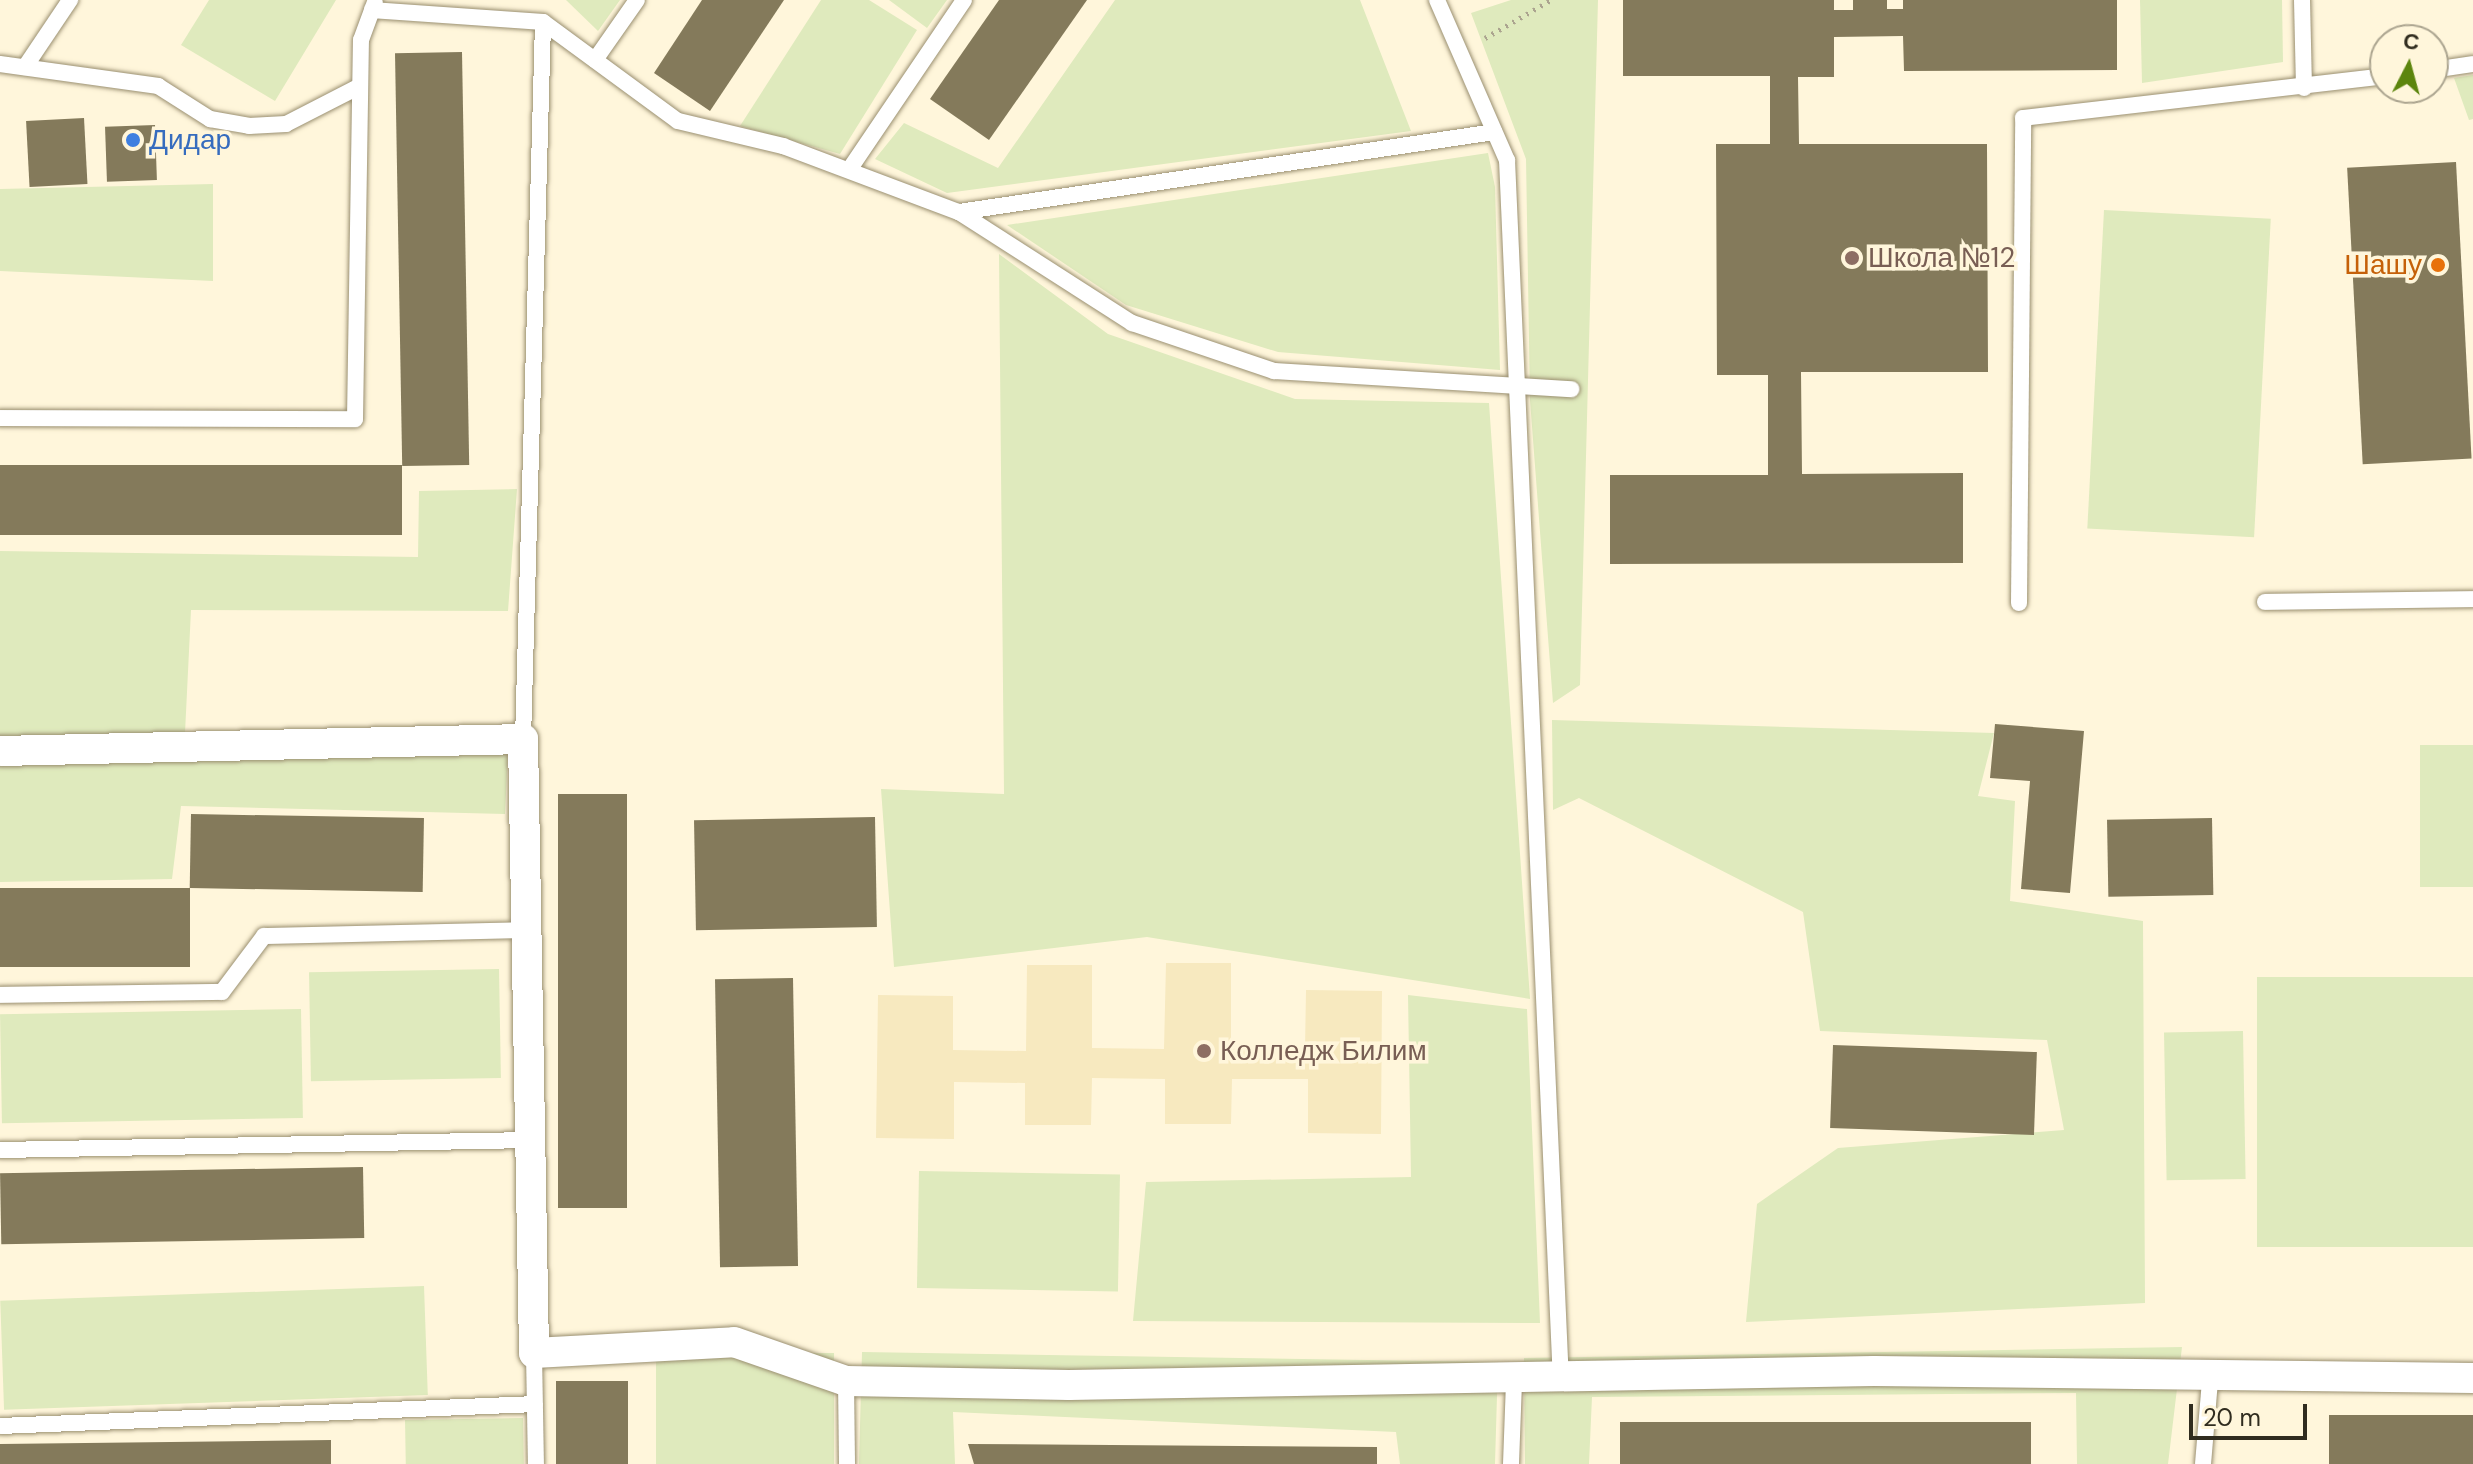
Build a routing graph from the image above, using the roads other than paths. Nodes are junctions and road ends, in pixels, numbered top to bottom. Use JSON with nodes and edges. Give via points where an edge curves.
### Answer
{"nodes":[{"id":1,"x":70,"y":0,"type":"edge"},
{"id":2,"x":637,"y":0,"type":"edge"},
{"id":3,"x":964,"y":0,"type":"edge"},
{"id":4,"x":1437,"y":0,"type":"edge"},
{"id":5,"x":2302,"y":0,"type":"edge"},
{"id":6,"x":374,"y":5,"type":"edge"},
{"id":7,"x":543,"y":22,"type":"junction"},
{"id":8,"x":595,"y":60,"type":"junction"},
{"id":9,"x":0,"y":64,"type":"edge"},
{"id":10,"x":2473,"y":64,"type":"edge"},
{"id":11,"x":25,"y":67,"type":"junction"},
{"id":12,"x":2449,"y":68,"type":"edge"},
{"id":13,"x":2369,"y":78,"type":"edge"},
{"id":14,"x":360,"y":86,"type":"junction"},
{"id":15,"x":2304,"y":88,"type":"junction"},
{"id":16,"x":1494,"y":132,"type":"junction"},
{"id":17,"x":849,"y":170,"type":"junction"},
{"id":18,"x":959,"y":212,"type":"junction"},
{"id":19,"x":1517,"y":386,"type":"junction"},
{"id":20,"x":1571,"y":389,"type":"dead end"},
{"id":21,"x":0,"y":418,"type":"edge"},
{"id":22,"x":2473,"y":599,"type":"edge"},
{"id":23,"x":2265,"y":602,"type":"dead end"},
{"id":24,"x":2019,"y":603,"type":"dead end"},
{"id":25,"x":523,"y":739,"type":"junction"},
{"id":26,"x":0,"y":751,"type":"edge"},
{"id":27,"x":526,"y":930,"type":"junction"},
{"id":28,"x":0,"y":995,"type":"edge"},
{"id":29,"x":530,"y":1140,"type":"junction"},
{"id":30,"x":0,"y":1150,"type":"edge"},
{"id":31,"x":534,"y":1353,"type":"junction"},
{"id":32,"x":2473,"y":1378,"type":"edge"},
{"id":33,"x":1561,"y":1380,"type":"junction"},
{"id":34,"x":2210,"y":1380,"type":"junction"},
{"id":35,"x":846,"y":1381,"type":"junction"},
{"id":36,"x":1514,"y":1382,"type":"junction"},
{"id":37,"x":535,"y":1404,"type":"junction"},
{"id":38,"x":0,"y":1426,"type":"edge"},
{"id":39,"x":536,"y":1464,"type":"edge"},
{"id":40,"x":847,"y":1464,"type":"edge"},
{"id":41,"x":1511,"y":1464,"type":"edge"},
{"id":42,"x":2203,"y":1464,"type":"edge"}],
"edges":[{"from":1,"to":11,"type":"lane"},
{"from":2,"to":8,"type":"lane"},
{"from":3,"to":17,"type":"lane"},
{"from":4,"to":16,"type":"lane"},
{"from":5,"to":15,"type":"lane"},
{"from":6,"to":7,"type":"lane"},
{"from":6,"to":14,"type":"lane","via":[[361,40]]},
{"from":7,"to":8,"type":"lane"},
{"from":7,"to":25,"type":"lane"},
{"from":8,"to":17,"type":"lane","via":[[678,121]]},
{"from":9,"to":11,"type":"lane"},
{"from":10,"to":12,"type":"lane"},
{"from":11,"to":14,"type":"lane","via":[[158,86],[210,119],[249,126],[286,124]]},
{"from":13,"to":15,"type":"lane"},
{"from":14,"to":21,"type":"lane","via":[[355,419]]},
{"from":15,"to":24,"type":"lane","via":[[2023,118]]},
{"from":16,"to":18,"type":"lane"},
{"from":16,"to":19,"type":"lane","via":[[1507,160]]},
{"from":17,"to":18,"type":"lane"},
{"from":18,"to":19,"type":"lane","via":[[1132,323],[1274,371]]},
{"from":19,"to":20,"type":"lane"},
{"from":19,"to":33,"type":"lane"},
{"from":22,"to":23,"type":"lane"},
{"from":25,"to":26,"type":"street"},
{"from":25,"to":27,"type":"street"},
{"from":27,"to":28,"type":"lane","via":[[264,936],[222,992]]},
{"from":27,"to":29,"type":"street"},
{"from":29,"to":30,"type":"lane"},
{"from":29,"to":31,"type":"street"},
{"from":31,"to":35,"type":"street","via":[[734,1342]]},
{"from":31,"to":37,"type":"lane"},
{"from":32,"to":34,"type":"street"},
{"from":33,"to":34,"type":"street","via":[[1874,1371]]},
{"from":33,"to":36,"type":"street"},
{"from":34,"to":42,"type":"lane"},
{"from":35,"to":36,"type":"street"},
{"from":35,"to":40,"type":"lane"},
{"from":36,"to":41,"type":"lane"},
{"from":37,"to":38,"type":"lane"},
{"from":37,"to":39,"type":"lane"}]}
